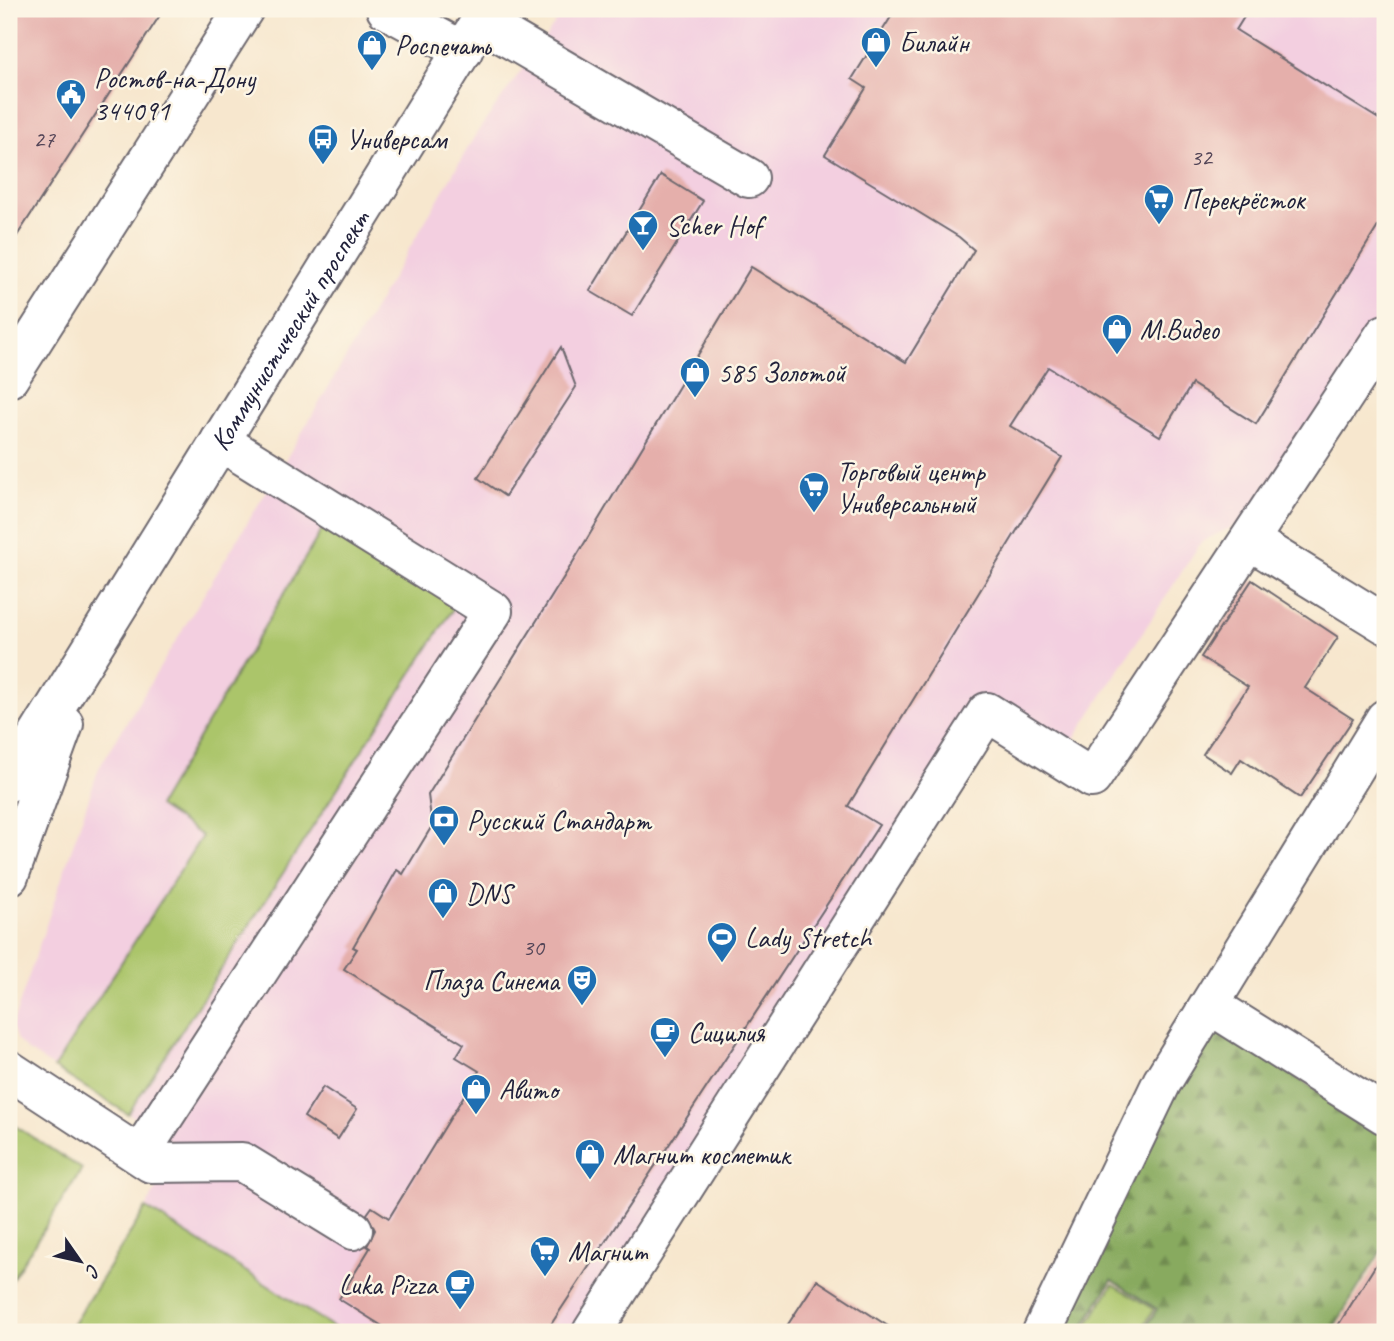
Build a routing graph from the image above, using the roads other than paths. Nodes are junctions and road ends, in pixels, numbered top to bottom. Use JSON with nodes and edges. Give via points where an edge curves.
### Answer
{"nodes":[{"id":1,"x":244,"y":9,"type":"edge"},
{"id":2,"x":386,"y":9,"type":"edge"},
{"id":3,"x":477,"y":27,"type":"edge"},
{"id":4,"x":749,"y":178,"type":"dead end"},
{"id":5,"x":1385,"y":334,"type":"edge"},
{"id":6,"x":9,"y":378,"type":"edge"},
{"id":7,"x":220,"y":441,"type":"junction"},
{"id":8,"x":1249,"y":540,"type":"junction"},
{"id":9,"x":1385,"y":624,"type":"edge"},
{"id":10,"x":92,"y":650,"type":"junction"},
{"id":11,"x":1385,"y":719,"type":"edge"},
{"id":12,"x":9,"y":782,"type":"edge"},
{"id":13,"x":9,"y":876,"type":"edge"},
{"id":14,"x":1210,"y":1005,"type":"junction"},
{"id":15,"x":9,"y":1070,"type":"edge"},
{"id":16,"x":1385,"y":1115,"type":"edge"},
{"id":17,"x":139,"y":1155,"type":"junction"},
{"id":18,"x":353,"y":1230,"type":"dead end"},
{"id":19,"x":592,"y":1332,"type":"edge"},
{"id":20,"x":1042,"y":1332,"type":"edge"}],
"edges":[{"from":1,"to":6,"type":"main road"},
{"from":2,"to":3,"type":"main road"},
{"from":3,"to":4,"type":"main road"},
{"from":3,"to":7,"type":"main road","name":"Коммунистический проспект"},
{"from":5,"to":8,"type":"main road"},
{"from":7,"to":10,"type":"main road","name":"Коммунистический проспект"},
{"from":7,"to":17,"type":"main road","via":[[494,611]]},
{"from":8,"to":9,"type":"main road"},
{"from":8,"to":19,"type":"main road","via":[[1092,778],[987,712]]},
{"from":10,"to":12,"type":"main road","name":"Коммунистический проспект"},
{"from":10,"to":13,"type":"main road","name":"Коммунистический проспект"},
{"from":11,"to":14,"type":"main road"},
{"from":14,"to":16,"type":"main road"},
{"from":14,"to":20,"type":"main road","via":[[1162,1082]]},
{"from":15,"to":17,"type":"main road"},
{"from":17,"to":18,"type":"main road","via":[[152,1163],[242,1162]]}]}
